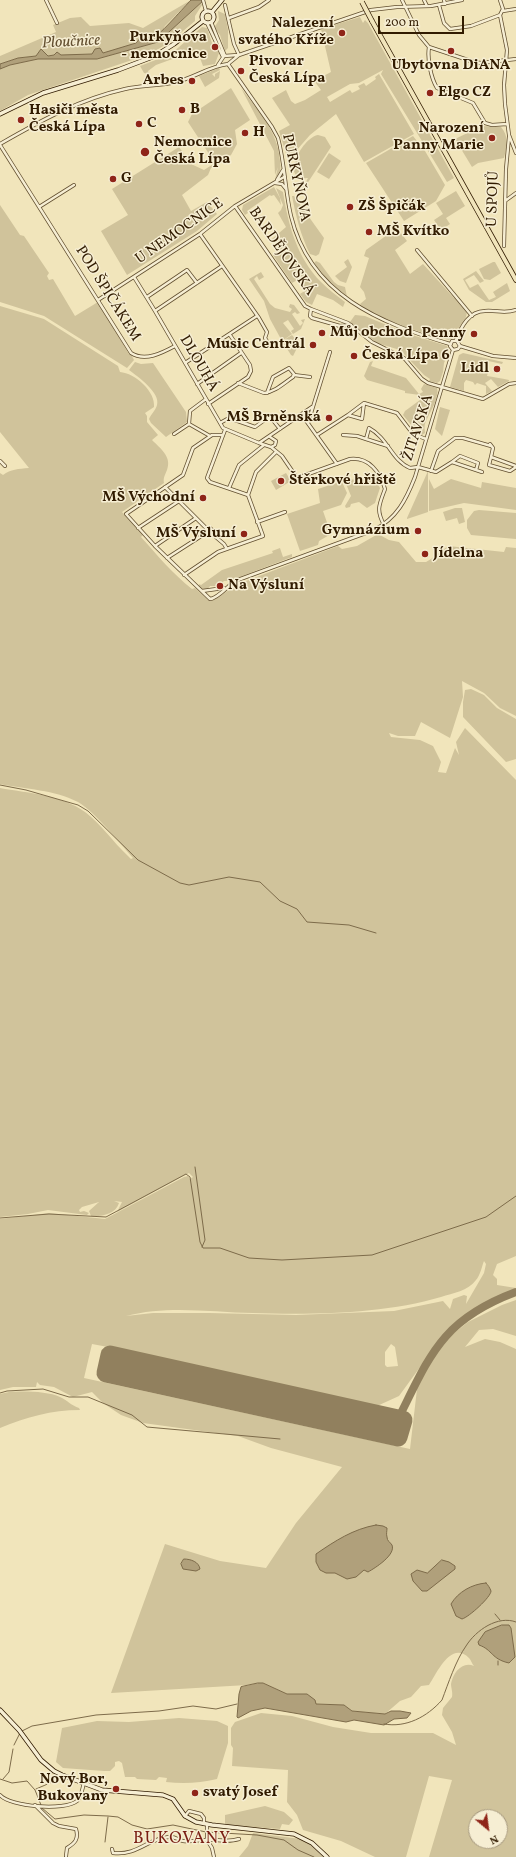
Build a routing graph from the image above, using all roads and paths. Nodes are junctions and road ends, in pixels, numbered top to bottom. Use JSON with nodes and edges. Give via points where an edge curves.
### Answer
{"nodes":[{"id":1,"x":46,"y":0,"type":"edge"},
{"id":2,"x":203,"y":0,"type":"edge"},
{"id":3,"x":222,"y":0,"type":"edge"},
{"id":4,"x":269,"y":0,"type":"edge"},
{"id":5,"x":361,"y":0,"type":"edge"},
{"id":6,"x":402,"y":0,"type":"edge"},
{"id":7,"x":424,"y":0,"type":"edge"},
{"id":8,"x":444,"y":0,"type":"edge"},
{"id":9,"x":462,"y":0,"type":"edge"},
{"id":10,"x":500,"y":0,"type":"edge"},
{"id":11,"x":445,"y":4,"type":"junction"},
{"id":12,"x":439,"y":5,"type":"junction"},
{"id":13,"x":225,"y":6,"type":"dead end"},
{"id":14,"x":405,"y":6,"type":"junction"},
{"id":15,"x":427,"y":6,"type":"junction"},
{"id":16,"x":516,"y":9,"type":"edge"},
{"id":17,"x":206,"y":11,"type":"junction"},
{"id":18,"x":502,"y":11,"type":"junction"},
{"id":19,"x":212,"y":12,"type":"junction"},
{"id":20,"x":500,"y":15,"type":"junction"},
{"id":21,"x":229,"y":18,"type":"junction"},
{"id":22,"x":207,"y":22,"type":"junction"},
{"id":23,"x":57,"y":23,"type":"dead end"},
{"id":24,"x":429,"y":47,"type":"junction"},
{"id":25,"x":239,"y":55,"type":"junction"},
{"id":26,"x":224,"y":57,"type":"junction"},
{"id":27,"x":506,"y":59,"type":"junction"},
{"id":28,"x":516,"y":59,"type":"edge"},
{"id":29,"x":230,"y":61,"type":"junction"},
{"id":30,"x":224,"y":64,"type":"junction"},
{"id":31,"x":228,"y":64,"type":"junction"},
{"id":32,"x":218,"y":65,"type":"junction"},
{"id":33,"x":0,"y":114,"type":"edge"},
{"id":34,"x":508,"y":124,"type":"junction"},
{"id":35,"x":510,"y":135,"type":"junction"},
{"id":36,"x":0,"y":144,"type":"edge"},
{"id":37,"x":516,"y":153,"type":"edge"},
{"id":38,"x":283,"y":169,"type":"junction"},
{"id":39,"x":284,"y":177,"type":"junction"},
{"id":40,"x":274,"y":183,"type":"junction"},
{"id":41,"x":74,"y":185,"type":"dead end"},
{"id":42,"x":286,"y":189,"type":"junction"},
{"id":43,"x":516,"y":193,"type":"edge"},
{"id":44,"x":505,"y":201,"type":"junction"},
{"id":45,"x":235,"y":206,"type":"junction"},
{"id":46,"x":40,"y":207,"type":"junction"},
{"id":47,"x":200,"y":234,"type":"junction"},
{"id":48,"x":504,"y":246,"type":"dead end"},
{"id":49,"x":417,"y":250,"type":"dead end"},
{"id":50,"x":222,"y":266,"type":"junction"},
{"id":51,"x":134,"y":277,"type":"junction"},
{"id":52,"x":516,"y":280,"type":"edge"},
{"id":53,"x":197,"y":284,"type":"junction"},
{"id":54,"x":147,"y":297,"type":"junction"},
{"id":55,"x":98,"y":300,"type":"junction"},
{"id":56,"x":311,"y":309,"type":"junction"},
{"id":57,"x":516,"y":310,"type":"edge"},
{"id":58,"x":155,"y":311,"type":"junction"},
{"id":59,"x":257,"y":316,"type":"junction"},
{"id":60,"x":472,"y":316,"type":"junction"},
{"id":61,"x":351,"y":326,"type":"junction"},
{"id":62,"x":230,"y":335,"type":"junction"},
{"id":63,"x":456,"y":340,"type":"junction"},
{"id":64,"x":268,"y":343,"type":"dead end"},
{"id":65,"x":450,"y":344,"type":"junction"},
{"id":66,"x":175,"y":346,"type":"junction"},
{"id":67,"x":460,"y":346,"type":"junction"},
{"id":68,"x":453,"y":350,"type":"junction"},
{"id":69,"x":330,"y":352,"type":"dead end"},
{"id":70,"x":241,"y":353,"type":"junction"},
{"id":71,"x":516,"y":358,"type":"edge"},
{"id":72,"x":185,"y":364,"type":"junction"},
{"id":73,"x":294,"y":375,"type":"junction"},
{"id":74,"x":310,"y":377,"type":"dead end"},
{"id":75,"x":516,"y":383,"type":"edge"},
{"id":76,"x":196,"y":384,"type":"junction"},
{"id":77,"x":238,"y":384,"type":"junction"},
{"id":78,"x":443,"y":388,"type":"junction"},
{"id":79,"x":267,"y":393,"type":"junction"},
{"id":80,"x":206,"y":399,"type":"junction"},
{"id":81,"x":364,"y":403,"type":"junction"},
{"id":82,"x":208,"y":404,"type":"junction"},
{"id":83,"x":312,"y":407,"type":"junction"},
{"id":84,"x":302,"y":415,"type":"junction"},
{"id":85,"x":348,"y":415,"type":"junction"},
{"id":86,"x":220,"y":423,"type":"junction"},
{"id":87,"x":308,"y":423,"type":"junction"},
{"id":88,"x":189,"y":424,"type":"junction"},
{"id":89,"x":280,"y":429,"type":"junction"},
{"id":90,"x":225,"y":430,"type":"junction"},
{"id":91,"x":174,"y":434,"type":"dead end"},
{"id":92,"x":223,"y":435,"type":"junction"},
{"id":93,"x":316,"y":435,"type":"junction"},
{"id":94,"x":343,"y":435,"type":"dead end"},
{"id":95,"x":210,"y":436,"type":"junction"},
{"id":96,"x":270,"y":437,"type":"junction"},
{"id":97,"x":366,"y":439,"type":"junction"},
{"id":98,"x":426,"y":439,"type":"junction"},
{"id":99,"x":259,"y":443,"type":"junction"},
{"id":100,"x":264,"y":446,"type":"junction"},
{"id":101,"x":388,"y":446,"type":"junction"},
{"id":102,"x":271,"y":447,"type":"junction"},
{"id":103,"x":276,"y":452,"type":"junction"},
{"id":104,"x":491,"y":457,"type":"junction"},
{"id":105,"x":0,"y":461,"type":"edge"},
{"id":106,"x":452,"y":462,"type":"junction"},
{"id":107,"x":336,"y":464,"type":"junction"},
{"id":108,"x":5,"y":466,"type":"dead end"},
{"id":109,"x":418,"y":467,"type":"junction"},
{"id":110,"x":516,"y":467,"type":"edge"},
{"id":111,"x":476,"y":470,"type":"junction"},
{"id":112,"x":431,"y":471,"type":"junction"},
{"id":113,"x":482,"y":472,"type":"dead end"},
{"id":114,"x":166,"y":487,"type":"junction"},
{"id":115,"x":229,"y":488,"type":"junction"},
{"id":116,"x":248,"y":495,"type":"junction"},
{"id":117,"x":179,"y":501,"type":"junction"},
{"id":118,"x":285,"y":512,"type":"dead end"},
{"id":119,"x":196,"y":518,"type":"junction"},
{"id":120,"x":258,"y":522,"type":"junction"},
{"id":121,"x":384,"y":525,"type":"junction"},
{"id":122,"x":138,"y":528,"type":"junction"},
{"id":123,"x":207,"y":529,"type":"junction"},
{"id":124,"x":206,"y":533,"type":"junction"},
{"id":125,"x":211,"y":533,"type":"junction"},
{"id":126,"x":155,"y":546,"type":"junction"},
{"id":127,"x":227,"y":549,"type":"junction"},
{"id":128,"x":167,"y":558,"type":"junction"},
{"id":129,"x":184,"y":575,"type":"junction"},
{"id":130,"x":225,"y":588,"type":"junction"},
{"id":131,"x":200,"y":590,"type":"junction"},
{"id":132,"x":208,"y":591,"type":"junction"},
{"id":133,"x":207,"y":598,"type":"junction"},
{"id":134,"x":0,"y":1710,"type":"edge"},
{"id":135,"x":84,"y":1783,"type":"junction"},
{"id":136,"x":0,"y":1795,"type":"edge"},
{"id":137,"x":34,"y":1805,"type":"junction"},
{"id":138,"x":185,"y":1816,"type":"junction"},
{"id":139,"x":205,"y":1824,"type":"junction"},
{"id":140,"x":239,"y":1838,"type":"dead end"},
{"id":141,"x":207,"y":1840,"type":"junction"},
{"id":142,"x":112,"y":1849,"type":"dead end"},
{"id":143,"x":66,"y":1856,"type":"edge"},
{"id":144,"x":214,"y":1857,"type":"edge"},
{"id":145,"x":327,"y":1857,"type":"edge"}],
"edges":[{"from":1,"to":23,"type":"street"},
{"from":2,"to":17,"type":"street"},
{"from":3,"to":19,"type":"street"},
{"from":4,"to":21,"type":"street","via":[[259,7]]},
{"from":5,"to":52,"type":"main road","bridge":true},
{"from":6,"to":14,"type":"street"},
{"from":7,"to":15,"type":"street"},
{"from":8,"to":11,"type":"street"},
{"from":9,"to":11,"type":"street"},
{"from":10,"to":18,"type":"street"},
{"from":11,"to":12,"type":"street"},
{"from":12,"to":15,"type":"street"},
{"from":12,"to":20,"type":"street","via":[[446,26],[450,29],[471,26]]},
{"from":13,"to":21,"type":"street"},
{"from":14,"to":15,"type":"street"},
{"from":14,"to":24,"type":"street","via":[[418,35]]},
{"from":14,"to":25,"type":"street","via":[[369,10]]},
{"from":16,"to":18,"type":"street"},
{"from":17,"to":19,"type":"street"},
{"from":17,"to":22,"type":"street","via":[[202,15]]},
{"from":18,"to":20,"type":"street"},
{"from":19,"to":22,"type":"street","via":[[214,17]]},
{"from":20,"to":27,"type":"street","via":[[506,41]]},
{"from":21,"to":25,"type":"street"},
{"from":22,"to":26,"type":"street"},
{"from":22,"to":33,"type":"street","via":[[155,56],[43,93]]},
{"from":24,"to":27,"type":"street","via":[[474,62]]},
{"from":24,"to":34,"type":"street","via":[[433,78],[440,90],[473,103],[485,123]]},
{"from":25,"to":26,"type":"street"},
{"from":25,"to":29,"type":"street"},
{"from":26,"to":29,"type":"street"},
{"from":26,"to":30,"type":"street"},
{"from":26,"to":32,"type":"street"},
{"from":27,"to":28,"type":"street"},
{"from":27,"to":34,"type":"street","via":[[504,85]]},
{"from":29,"to":31,"type":"street"},
{"from":30,"to":31,"type":"street"},
{"from":30,"to":32,"type":"street"},
{"from":31,"to":38,"type":"street","name":"PURKYŇOVA","via":[[277,136]]},
{"from":32,"to":36,"type":"street","via":[[177,82],[112,92],[48,117]]},
{"from":34,"to":35,"type":"street"},
{"from":35,"to":37,"type":"street"},
{"from":35,"to":44,"type":"street","name":"U SPOJŮ"},
{"from":36,"to":46,"type":"street","name":"POD ŠPIČÁKEM"},
{"from":38,"to":39,"type":"street","name":"PURKYŇOVA"},
{"from":38,"to":40,"type":"street","name":"U NEMOCNICE"},
{"from":39,"to":40,"type":"street","name":"U NEMOCNICE"},
{"from":39,"to":42,"type":"street","name":"PURKYŇOVA"},
{"from":40,"to":42,"type":"street","via":[[282,184]]},
{"from":40,"to":45,"type":"street","name":"U NEMOCNICE"},
{"from":41,"to":46,"type":"street"},
{"from":42,"to":65,"type":"street","name":"PURKYŇOVA","via":[[291,216],[301,245],[311,263],[327,282],[369,314]]},
{"from":43,"to":44,"type":"street"},
{"from":44,"to":48,"type":"street","name":"U SPOJŮ"},
{"from":45,"to":47,"type":"street","name":"U NEMOCNICE"},
{"from":45,"to":56,"type":"street","name":"BARDĚJOVSKÁ","via":[[304,304]]},
{"from":46,"to":55,"type":"street","name":"POD ŠPIČÁKEM"},
{"from":47,"to":50,"type":"street"},
{"from":47,"to":51,"type":"street","name":"U NEMOCNICE"},
{"from":49,"to":60,"type":"street"},
{"from":50,"to":53,"type":"street"},
{"from":50,"to":59,"type":"street"},
{"from":51,"to":54,"type":"street","name":"DLOUHÁ"},
{"from":51,"to":55,"type":"street","name":"U NEMOCNICE"},
{"from":53,"to":54,"type":"street","via":[[187,270]]},
{"from":53,"to":58,"type":"street"},
{"from":54,"to":58,"type":"street","name":"DLOUHÁ"},
{"from":55,"to":66,"type":"street","name":"POD ŠPIČÁKEM","via":[[132,352],[138,357],[162,353]]},
{"from":56,"to":61,"type":"street","name":"BARDĚJOVSKÁ"},
{"from":56,"to":61,"type":"street","name":"BARDĚJOVSKÁ","via":[[312,318],[340,326]]},
{"from":57,"to":60,"type":"street","via":[[507,313],[485,311]]},
{"from":58,"to":66,"type":"street","name":"DLOUHÁ"},
{"from":59,"to":62,"type":"street"},
{"from":59,"to":64,"type":"street","via":[[267,332],[264,338]]},
{"from":60,"to":63,"type":"street","via":[[465,321]]},
{"from":61,"to":78,"type":"street","name":"BARDĚJOVSKÁ","via":[[372,342],[404,358],[422,379]]},
{"from":62,"to":70,"type":"street"},
{"from":62,"to":72,"type":"street"},
{"from":63,"to":65,"type":"street"},
{"from":63,"to":67,"type":"street"},
{"from":65,"to":68,"type":"street"},
{"from":66,"to":72,"type":"street","name":"DLOUHÁ"},
{"from":67,"to":68,"type":"street"},
{"from":67,"to":71,"type":"street","via":[[494,356]]},
{"from":68,"to":78,"type":"street","name":"ŽITAVSKÁ"},
{"from":69,"to":83,"type":"street"},
{"from":70,"to":76,"type":"street"},
{"from":70,"to":77,"type":"street","via":[[250,365],[250,371]]},
{"from":72,"to":76,"type":"street","name":"DLOUHÁ"},
{"from":73,"to":74,"type":"street"},
{"from":73,"to":79,"type":"street"},
{"from":73,"to":79,"type":"street","via":[[289,368],[273,377]]},
{"from":75,"to":78,"type":"street","name":"BARDĚJOVSKÁ","via":[[509,384],[483,399]]},
{"from":76,"to":80,"type":"street","name":"DLOUHÁ"},
{"from":77,"to":79,"type":"street"},
{"from":77,"to":82,"type":"street"},
{"from":78,"to":98,"type":"street","name":"ŽITAVSKÁ"},
{"from":80,"to":82,"type":"street","name":"DLOUHÁ"},
{"from":80,"to":88,"type":"street","via":[[190,411]]},
{"from":81,"to":85,"type":"street"},
{"from":81,"to":85,"type":"street","via":[[362,419]]},
{"from":81,"to":98,"type":"street","via":[[397,413],[413,434]]},
{"from":82,"to":86,"type":"street","name":"DLOUHÁ"},
{"from":83,"to":84,"type":"street"},
{"from":83,"to":87,"type":"street"},
{"from":84,"to":87,"type":"street"},
{"from":84,"to":89,"type":"street"},
{"from":85,"to":93,"type":"street"},
{"from":86,"to":89,"type":"street","via":[[229,418],[255,427],[272,418]]},
{"from":86,"to":90,"type":"street","name":"DLOUHÁ"},
{"from":87,"to":93,"type":"street"},
{"from":88,"to":91,"type":"street"},
{"from":88,"to":95,"type":"street"},
{"from":89,"to":96,"type":"street"},
{"from":90,"to":92,"type":"street"},
{"from":90,"to":99,"type":"street"},
{"from":92,"to":95,"type":"street"},
{"from":92,"to":115,"type":"street","via":[[207,478],[210,482]]},
{"from":93,"to":107,"type":"street"},
{"from":94,"to":97,"type":"street"},
{"from":95,"to":114,"type":"street","via":[[193,448],[183,475]]},
{"from":96,"to":99,"type":"street"},
{"from":96,"to":102,"type":"street","via":[[276,441]]},
{"from":97,"to":101,"type":"street"},
{"from":97,"to":101,"type":"street","via":[[369,428],[379,433]]},
{"from":98,"to":109,"type":"street","name":"ŽITAVSKÁ"},
{"from":99,"to":100,"type":"street"},
{"from":100,"to":102,"type":"street"},
{"from":100,"to":115,"type":"street","via":[[239,465]]},
{"from":101,"to":109,"type":"street","via":[[403,464],[410,468]]},
{"from":102,"to":103,"type":"street"},
{"from":103,"to":107,"type":"street","via":[[298,478]]},
{"from":103,"to":116,"type":"street","via":[[256,472]]},
{"from":104,"to":110,"type":"street"},
{"from":104,"to":110,"type":"street","via":[[489,465],[510,472]]},
{"from":104,"to":112,"type":"street","name":"ŽITAVSKÁ","via":[[493,448],[490,445],[455,438],[438,451]]},
{"from":105,"to":108,"type":"street"},
{"from":106,"to":111,"type":"street"},
{"from":106,"to":111,"type":"street","via":[[460,456],[478,463]]},
{"from":106,"to":112,"type":"street","via":[[436,472]]},
{"from":107,"to":121,"type":"street","via":[[356,458],[372,466],[385,489],[378,507]]},
{"from":109,"to":112,"type":"street"},
{"from":109,"to":121,"type":"street","name":"ŽITAVSKÁ","via":[[408,496],[397,513]]},
{"from":111,"to":113,"type":"street"},
{"from":114,"to":117,"type":"street"},
{"from":114,"to":122,"type":"street","via":[[126,514]]},
{"from":115,"to":116,"type":"street"},
{"from":116,"to":120,"type":"street"},
{"from":117,"to":119,"type":"street"},
{"from":117,"to":122,"type":"street"},
{"from":118,"to":120,"type":"street"},
{"from":119,"to":123,"type":"street"},
{"from":119,"to":126,"type":"street"},
{"from":120,"to":127,"type":"street","via":[[263,536]]},
{"from":121,"to":130,"type":"street","name":"ŽITAVSKÁ","via":[[235,581]]},
{"from":122,"to":126,"type":"street"},
{"from":123,"to":124,"type":"street"},
{"from":123,"to":125,"type":"street","via":[[211,529]]},
{"from":124,"to":125,"type":"street"},
{"from":124,"to":128,"type":"street"},
{"from":125,"to":127,"type":"street"},
{"from":126,"to":128,"type":"street"},
{"from":127,"to":129,"type":"street","via":[[218,552]]},
{"from":128,"to":129,"type":"street"},
{"from":129,"to":131,"type":"street"},
{"from":130,"to":132,"type":"street","name":"ŽITAVSKÁ"},
{"from":130,"to":133,"type":"street","name":"ŽITAVSKÁ","via":[[213,599]]},
{"from":131,"to":132,"type":"street","name":"ŽITAVSKÁ"},
{"from":131,"to":133,"type":"street"},
{"from":132,"to":133,"type":"street"},
{"from":134,"to":135,"type":"street","via":[[19,1730],[41,1760],[62,1775]]},
{"from":135,"to":137,"type":"street","via":[[77,1801],[60,1807]]},
{"from":135,"to":138,"type":"street","via":[[102,1790],[163,1795],[173,1799]]},
{"from":136,"to":137,"type":"street","via":[[12,1802]]},
{"from":137,"to":143,"type":"street","via":[[53,1823],[76,1829],[76,1842],[67,1848]]},
{"from":138,"to":139,"type":"street"},
{"from":138,"to":139,"type":"street","via":[[189,1811],[201,1814]]},
{"from":139,"to":141,"type":"street"},
{"from":139,"to":145,"type":"street","via":[[294,1834],[312,1843]]},
{"from":140,"to":141,"type":"street","via":[[228,1842]]},
{"from":141,"to":142,"type":"street","via":[[184,1841],[169,1837],[126,1853],[113,1853]]},
{"from":141,"to":144,"type":"street"}]}
